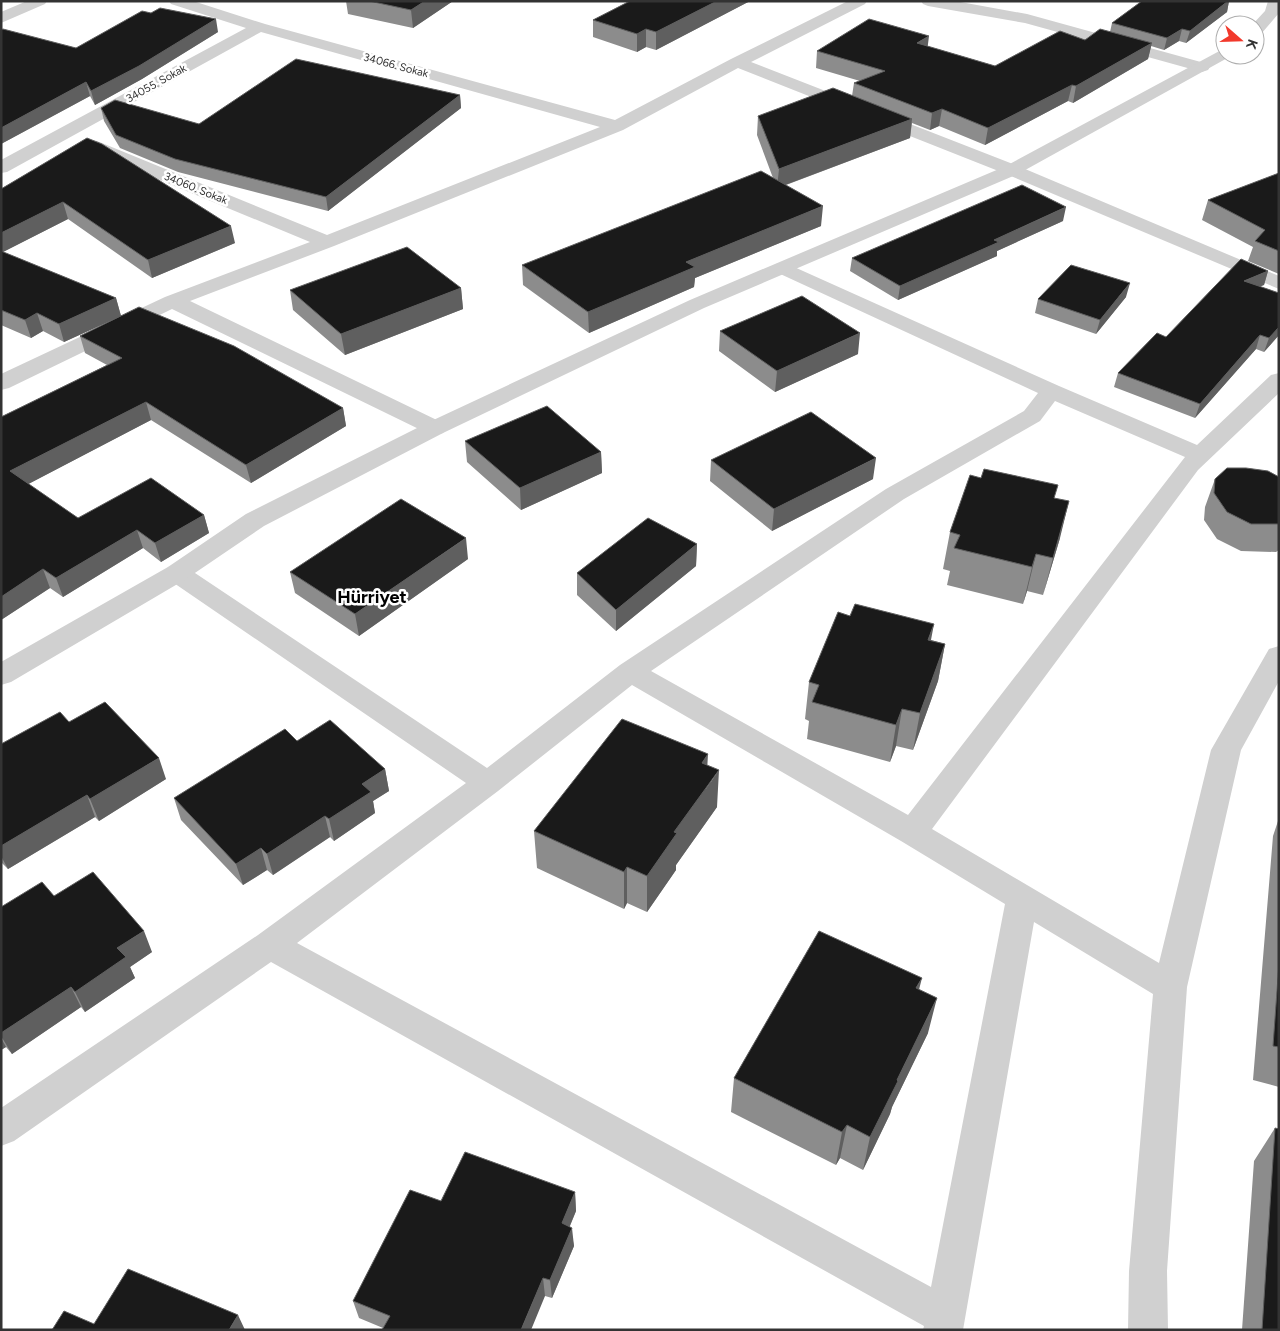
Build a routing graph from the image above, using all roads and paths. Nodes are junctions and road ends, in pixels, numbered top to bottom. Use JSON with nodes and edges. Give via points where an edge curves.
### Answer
{"nodes":[{"id":1,"x":40,"y":1,"type":"edge"},
{"id":2,"x":176,"y":1,"type":"edge"},
{"id":3,"x":860,"y":1,"type":"edge"},
{"id":4,"x":928,"y":1,"type":"edge"},
{"id":5,"x":1276,"y":9,"type":"edge"},
{"id":6,"x":1,"y":18,"type":"edge"},
{"id":7,"x":1265,"y":21,"type":"edge"},
{"id":8,"x":259,"y":27,"type":"junction"},
{"id":9,"x":1215,"y":59,"type":"edge"},
{"id":10,"x":737,"y":62,"type":"junction"},
{"id":11,"x":1202,"y":67,"type":"junction"},
{"id":12,"x":617,"y":126,"type":"junction"},
{"id":13,"x":64,"y":134,"type":"junction"},
{"id":14,"x":1,"y":168,"type":"edge"},
{"id":15,"x":1012,"y":170,"type":"junction"},
{"id":16,"x":327,"y":242,"type":"junction"},
{"id":17,"x":783,"y":268,"type":"junction"},
{"id":18,"x":1279,"y":283,"type":"edge"},
{"id":19,"x":172,"y":301,"type":"junction"},
{"id":20,"x":1279,"y":380,"type":"edge"},
{"id":21,"x":1,"y":383,"type":"edge"},
{"id":22,"x":1051,"y":391,"type":"junction"},
{"id":23,"x":434,"y":428,"type":"junction"},
{"id":24,"x":1201,"y":455,"type":"junction"},
{"id":25,"x":177,"y":573,"type":"junction"},
{"id":26,"x":1279,"y":656,"type":"edge"},
{"id":27,"x":630,"y":672,"type":"junction"},
{"id":28,"x":1,"y":675,"type":"edge"},
{"id":29,"x":488,"y":783,"type":"junction"},
{"id":30,"x":912,"y":832,"type":"junction"},
{"id":31,"x":1022,"y":900,"type":"junction"},
{"id":32,"x":270,"y":945,"type":"junction"},
{"id":33,"x":1170,"y":987,"type":"junction"},
{"id":34,"x":1,"y":1128,"type":"edge"},
{"id":35,"x":944,"y":1323,"type":"edge"},
{"id":36,"x":1148,"y":1330,"type":"edge"}],
"edges":[{"from":1,"to":6,"type":"street"},
{"from":2,"to":8,"type":"street","name":"34066. Sokak"},
{"from":3,"to":10,"type":"street"},
{"from":4,"to":11,"type":"street","via":[[1031,13]]},
{"from":5,"to":7,"type":"street"},
{"from":8,"to":12,"type":"street","name":"34066. Sokak"},
{"from":8,"to":13,"type":"street","name":"34055. Sokak"},
{"from":9,"to":11,"type":"street"},
{"from":10,"to":12,"type":"street"},
{"from":10,"to":15,"type":"street"},
{"from":11,"to":15,"type":"street"},
{"from":12,"to":16,"type":"street"},
{"from":13,"to":14,"type":"street","name":"34055. Sokak"},
{"from":13,"to":16,"type":"street","name":"34060. Sokak"},
{"from":15,"to":17,"type":"street"},
{"from":15,"to":18,"type":"street"},
{"from":16,"to":19,"type":"street"},
{"from":17,"to":22,"type":"street"},
{"from":17,"to":23,"type":"street","via":[[697,304]]},
{"from":19,"to":21,"type":"street"},
{"from":19,"to":23,"type":"street"},
{"from":20,"to":24,"type":"street"},
{"from":22,"to":24,"type":"street"},
{"from":22,"to":27,"type":"street","via":[[1032,416],[895,494]]},
{"from":23,"to":25,"type":"street","via":[[255,520]]},
{"from":24,"to":30,"type":"street","via":[[1097,586]]},
{"from":25,"to":28,"type":"street"},
{"from":25,"to":29,"type":"street"},
{"from":26,"to":33,"type":"street","via":[[1226,750]]},
{"from":27,"to":29,"type":"street"},
{"from":27,"to":30,"type":"street"},
{"from":29,"to":32,"type":"street"},
{"from":30,"to":31,"type":"street"},
{"from":31,"to":33,"type":"street"},
{"from":31,"to":35,"type":"street"},
{"from":32,"to":34,"type":"street"},
{"from":32,"to":35,"type":"street"},
{"from":33,"to":36,"type":"street","via":[[1148,1270]]}]}
